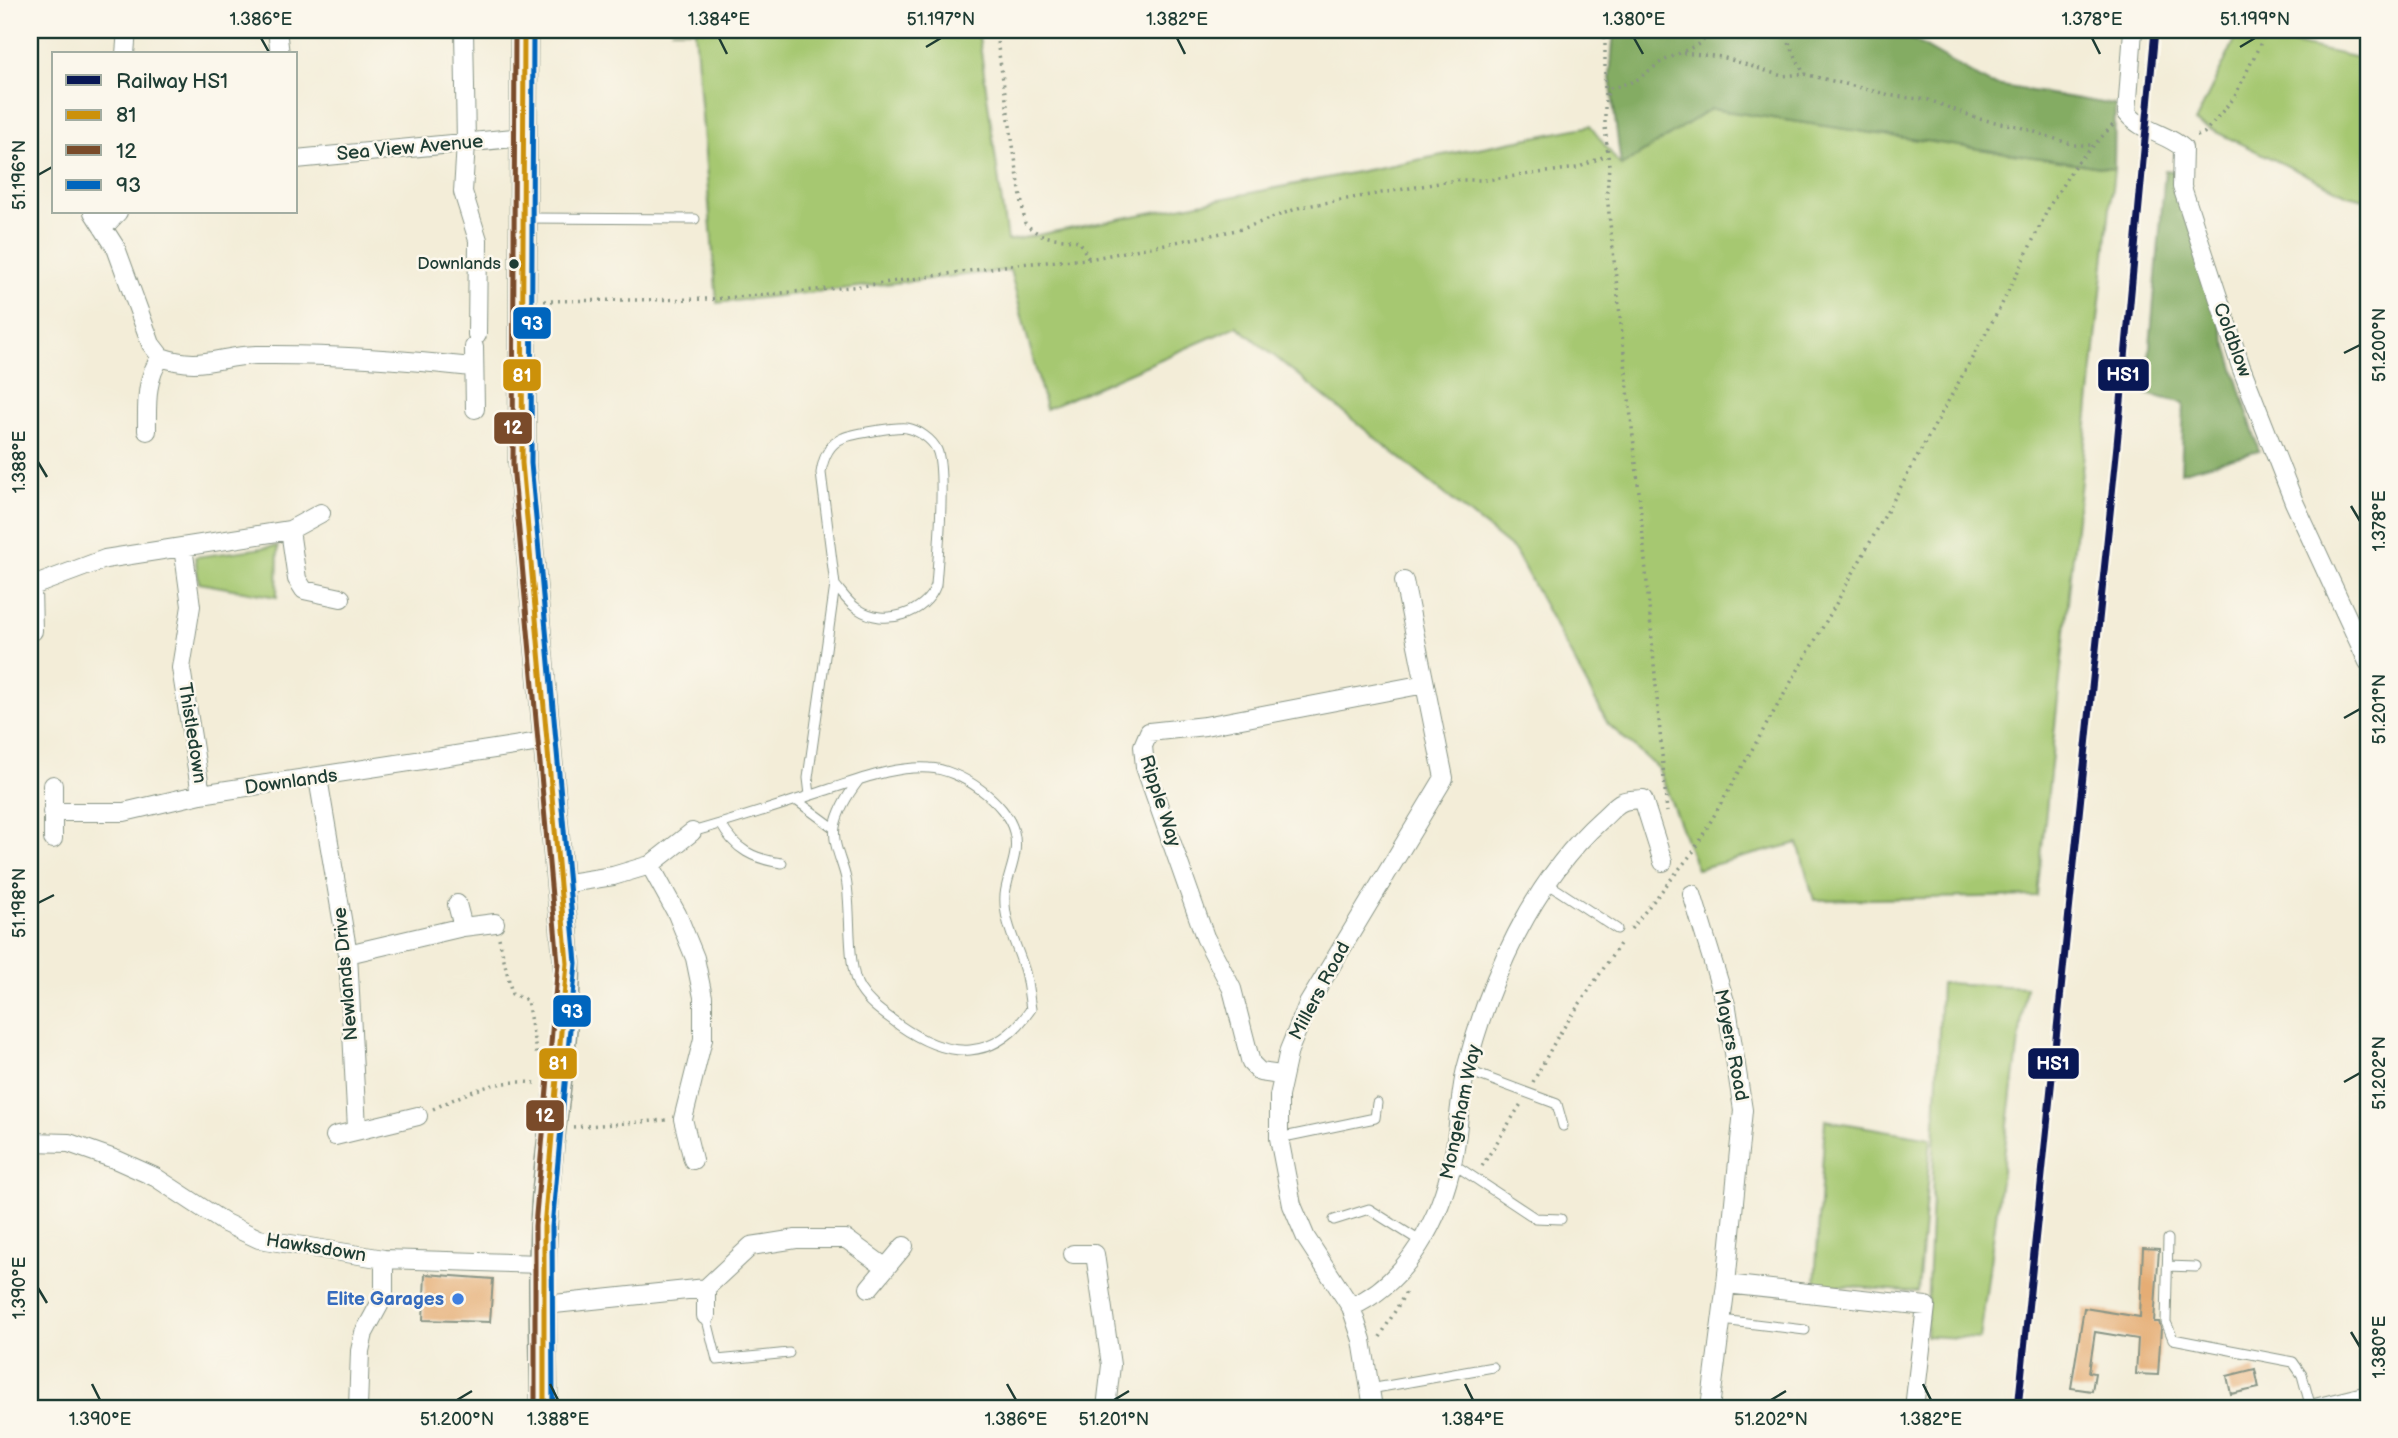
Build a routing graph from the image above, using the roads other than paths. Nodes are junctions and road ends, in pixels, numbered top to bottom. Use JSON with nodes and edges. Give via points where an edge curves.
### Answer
{"nodes":[{"id":1,"x":127,"y":30,"type":"edge"},
{"id":2,"x":277,"y":30,"type":"edge"},
{"id":3,"x":464,"y":30,"type":"edge"},
{"id":4,"x":524,"y":30,"type":"edge"},
{"id":5,"x":2133,"y":30,"type":"edge"},
{"id":6,"x":125,"y":52,"type":"edge"},
{"id":7,"x":279,"y":52,"type":"edge"},
{"id":8,"x":524,"y":137,"type":"junction"},
{"id":9,"x":466,"y":143,"type":"junction"},
{"id":10,"x":298,"y":159,"type":"edge"},
{"id":11,"x":94,"y":214,"type":"edge"},
{"id":12,"x":116,"y":214,"type":"edge"},
{"id":13,"x":524,"y":218,"type":"junction"},
{"id":14,"x":695,"y":219,"type":"dead end"},
{"id":15,"x":103,"y":228,"type":"junction"},
{"id":16,"x":161,"y":357,"type":"junction"},
{"id":17,"x":472,"y":367,"type":"junction"},
{"id":18,"x":475,"y":409,"type":"dead end"},
{"id":19,"x":147,"y":431,"type":"dead end"},
{"id":20,"x":321,"y":513,"type":"dead end"},
{"id":21,"x":290,"y":530,"type":"junction"},
{"id":22,"x":183,"y":547,"type":"junction"},
{"id":23,"x":1404,"y":581,"type":"dead end"},
{"id":24,"x":835,"y":585,"type":"junction"},
{"id":25,"x":31,"y":588,"type":"edge"},
{"id":26,"x":341,"y":598,"type":"dead end"},
{"id":27,"x":33,"y":631,"type":"dead end"},
{"id":28,"x":2368,"y":663,"type":"edge"},
{"id":29,"x":1425,"y":684,"type":"junction"},
{"id":30,"x":546,"y":741,"type":"junction"},
{"id":31,"x":318,"y":778,"type":"junction"},
{"id":32,"x":859,"y":780,"type":"junction"},
{"id":33,"x":53,"y":785,"type":"dead end"},
{"id":34,"x":201,"y":794,"type":"junction"},
{"id":35,"x":810,"y":796,"type":"junction"},
{"id":36,"x":796,"y":800,"type":"junction"},
{"id":37,"x":52,"y":813,"type":"junction"},
{"id":38,"x":720,"y":824,"type":"junction"},
{"id":39,"x":834,"y":828,"type":"junction"},
{"id":40,"x":692,"y":832,"type":"joint"},
{"id":41,"x":53,"y":839,"type":"dead end"},
{"id":42,"x":1672,"y":860,"type":"road end"},
{"id":43,"x":782,"y":863,"type":"dead end"},
{"id":44,"x":650,"y":865,"type":"junction"},
{"id":45,"x":1547,"y":883,"type":"junction"},
{"id":46,"x":562,"y":884,"type":"junction"},
{"id":47,"x":1692,"y":894,"type":"dead end"},
{"id":48,"x":457,"y":904,"type":"dead end"},
{"id":49,"x":495,"y":923,"type":"road end"},
{"id":50,"x":463,"y":927,"type":"junction"},
{"id":51,"x":1617,"y":929,"type":"dead end"},
{"id":52,"x":348,"y":954,"type":"junction"},
{"id":53,"x":1466,"y":1070,"type":"junction"},
{"id":54,"x":1281,"y":1075,"type":"junction"},
{"id":55,"x":1377,"y":1103,"type":"dead end"},
{"id":56,"x":418,"y":1116,"type":"road end"},
{"id":57,"x":1563,"y":1126,"type":"dead end"},
{"id":58,"x":357,"y":1129,"type":"junction"},
{"id":59,"x":335,"y":1136,"type":"dead end"},
{"id":60,"x":1279,"y":1138,"type":"junction"},
{"id":61,"x":30,"y":1142,"type":"edge"},
{"id":62,"x":693,"y":1160,"type":"dead end"},
{"id":63,"x":1452,"y":1163,"type":"junction"},
{"id":64,"x":1561,"y":1219,"type":"dead end"},
{"id":65,"x":1334,"y":1220,"type":"dead end"},
{"id":66,"x":2168,"y":1239,"type":"dead end"},
{"id":67,"x":1420,"y":1241,"type":"junction"},
{"id":68,"x":904,"y":1247,"type":"dead end"},
{"id":69,"x":1073,"y":1254,"type":"dead end"},
{"id":70,"x":384,"y":1259,"type":"junction"},
{"id":71,"x":542,"y":1264,"type":"junction"},
{"id":72,"x":2167,"y":1266,"type":"junction"},
{"id":73,"x":2196,"y":1267,"type":"dead end"},
{"id":74,"x":886,"y":1268,"type":"junction"},
{"id":75,"x":1726,"y":1284,"type":"junction"},
{"id":76,"x":706,"y":1288,"type":"junction"},
{"id":77,"x":869,"y":1288,"type":"dead end"},
{"id":78,"x":545,"y":1305,"type":"junction"},
{"id":79,"x":1351,"y":1307,"type":"junction"},
{"id":80,"x":706,"y":1316,"type":"joint"},
{"id":81,"x":1722,"y":1320,"type":"junction"},
{"id":82,"x":1805,"y":1330,"type":"dead end"},
{"id":83,"x":789,"y":1353,"type":"dead end"},
{"id":84,"x":1493,"y":1367,"type":"dead end"},
{"id":85,"x":1370,"y":1389,"type":"junction"},
{"id":86,"x":2368,"y":1395,"type":"edge"},
{"id":87,"x":358,"y":1408,"type":"edge"},
{"id":88,"x":544,"y":1408,"type":"edge"},
{"id":89,"x":1106,"y":1408,"type":"edge"},
{"id":90,"x":1373,"y":1408,"type":"edge"},
{"id":91,"x":1710,"y":1408,"type":"edge"},
{"id":92,"x":1914,"y":1408,"type":"edge"},
{"id":93,"x":2313,"y":1408,"type":"edge"}],
"edges":[{"from":1,"to":6,"type":"street"},
{"from":2,"to":7,"type":"street"},
{"from":3,"to":9,"type":"street"},
{"from":4,"to":8,"type":"main road"},
{"from":5,"to":28,"type":"street","name":"Coldblow","via":[[2127,113],[2135,123],[2170,137],[2183,148],[2182,187],[2237,355],[2294,502]]},
{"from":8,"to":9,"type":"street","name":"Sea View Avenue"},
{"from":8,"to":13,"type":"main road"},
{"from":9,"to":10,"type":"street","name":"Sea View Avenue"},
{"from":9,"to":17,"type":"street","via":[[463,192],[478,240]]},
{"from":11,"to":15,"type":"street"},
{"from":12,"to":15,"type":"street"},
{"from":13,"to":14,"type":"lane"},
{"from":13,"to":30,"type":"main road","via":[[522,463]]},
{"from":15,"to":16,"type":"street","via":[[116,248],[151,344]]},
{"from":16,"to":17,"type":"street","via":[[197,365],[252,355],[344,355]]},
{"from":16,"to":19,"type":"street","via":[[146,396]]},
{"from":17,"to":18,"type":"street"},
{"from":20,"to":21,"type":"street"},
{"from":21,"to":22,"type":"street"},
{"from":21,"to":26,"type":"street","via":[[297,579],[304,590]]},
{"from":22,"to":25,"type":"street","via":[[105,559]]},
{"from":22,"to":34,"type":"street","name":"Thistledown","via":[[191,606],[181,668]]},
{"from":23,"to":29,"type":"street","name":"Millers Road"},
{"from":24,"to":24,"type":"lane","via":[[823,460],[842,438],[906,428],[926,436],[937,450],[940,492],[932,598],[910,613],[881,617],[858,610]]},
{"from":24,"to":35,"type":"lane","via":[[811,757]]},
{"from":25,"to":27,"type":"street"},
{"from":29,"to":54,"type":"street","name":"Millers Road","via":[[1444,778],[1319,984],[1298,1025]]},
{"from":29,"to":54,"type":"street","name":"Ripple Way","via":[[1205,726],[1149,732],[1143,746],[1145,767],[1205,937],[1231,989],[1251,1063],[1260,1072]]},
{"from":30,"to":31,"type":"street","name":"Downlands"},
{"from":30,"to":46,"type":"main road"},
{"from":31,"to":34,"type":"street","name":"Downlands"},
{"from":31,"to":52,"type":"street","name":"Newlands Drive"},
{"from":32,"to":35,"type":"lane"},
{"from":32,"to":39,"type":"lane"},
{"from":32,"to":39,"type":"lane","via":[[886,771],[931,768],[971,783],[998,802],[1014,832],[1015,859],[1005,895],[1008,925],[1025,973],[1031,1009],[1017,1030],[993,1046],[969,1051],[942,1048],[873,1006],[859,988],[853,965],[846,879]]},
{"from":33,"to":37,"type":"street"},
{"from":34,"to":37,"type":"street","name":"Downlands","via":[[124,811]]},
{"from":35,"to":36,"type":"lane"},
{"from":36,"to":38,"type":"lane"},
{"from":36,"to":39,"type":"lane"},
{"from":37,"to":41,"type":"street"},
{"from":38,"to":40,"type":"lane"},
{"from":38,"to":43,"type":"lane","via":[[756,860]]},
{"from":40,"to":44,"type":"street"},
{"from":42,"to":45,"type":"street","name":"Mongeham Way","via":[[1643,799],[1622,802],[1576,845]]},
{"from":44,"to":46,"type":"street"},
{"from":44,"to":62,"type":"street","via":[[695,958],[703,997],[703,1039],[683,1119]]},
{"from":45,"to":51,"type":"lane"},
{"from":45,"to":53,"type":"street","name":"Mongeham Way","via":[[1502,967]]},
{"from":46,"to":71,"type":"main road","via":[[566,1021]]},
{"from":47,"to":75,"type":"street","name":"Mayers Road","via":[[1727,1008],[1743,1110]]},
{"from":48,"to":50,"type":"street"},
{"from":49,"to":50,"type":"street"},
{"from":50,"to":52,"type":"street"},
{"from":52,"to":58,"type":"street","name":"Newlands Drive"},
{"from":53,"to":57,"type":"lane","via":[[1557,1104]]},
{"from":53,"to":63,"type":"street","name":"Mongeham Way"},
{"from":54,"to":60,"type":"street","name":"Millers Road"},
{"from":55,"to":60,"type":"lane","via":[[1375,1118]]},
{"from":56,"to":58,"type":"street"},
{"from":58,"to":59,"type":"street"},
{"from":60,"to":79,"type":"street","name":"Millers Road","via":[[1296,1218]]},
{"from":61,"to":70,"type":"street","name":"Hawksdown","via":[[69,1143],[117,1160],[155,1177],[225,1223],[259,1239]]},
{"from":63,"to":64,"type":"lane","via":[[1535,1218]]},
{"from":63,"to":67,"type":"street","name":"Mongeham Way","via":[[1436,1212]]},
{"from":65,"to":67,"type":"lane","via":[[1369,1209]]},
{"from":66,"to":72,"type":"lane"},
{"from":67,"to":79,"type":"street","name":"Mongeham Way","via":[[1400,1274]]},
{"from":68,"to":74,"type":"street"},
{"from":69,"to":89,"type":"street","via":[[1095,1254],[1111,1364]]},
{"from":70,"to":71,"type":"street","name":"Hawksdown"},
{"from":70,"to":87,"type":"street","via":[[384,1296],[364,1333],[360,1351]]},
{"from":71,"to":78,"type":"main road"},
{"from":72,"to":73,"type":"lane"},
{"from":72,"to":93,"type":"lane","via":[[2166,1322],[2173,1339],[2292,1362],[2302,1375]]},
{"from":74,"to":76,"type":"street","via":[[846,1239],[796,1240],[751,1246]]},
{"from":74,"to":77,"type":"street"},
{"from":75,"to":81,"type":"street","name":"Mayers Road"},
{"from":75,"to":92,"type":"street","via":[[1926,1306]]},
{"from":76,"to":78,"type":"street"},
{"from":76,"to":80,"type":"street"},
{"from":78,"to":88,"type":"main road"},
{"from":79,"to":85,"type":"street","name":"Millers Road"},
{"from":80,"to":83,"type":"lane","via":[[717,1360]]},
{"from":81,"to":82,"type":"lane"},
{"from":81,"to":91,"type":"street","name":"Mayers Road"},
{"from":84,"to":85,"type":"lane"},
{"from":85,"to":90,"type":"street","name":"Millers Road"},
{"from":86,"to":93,"type":"street"}]}
